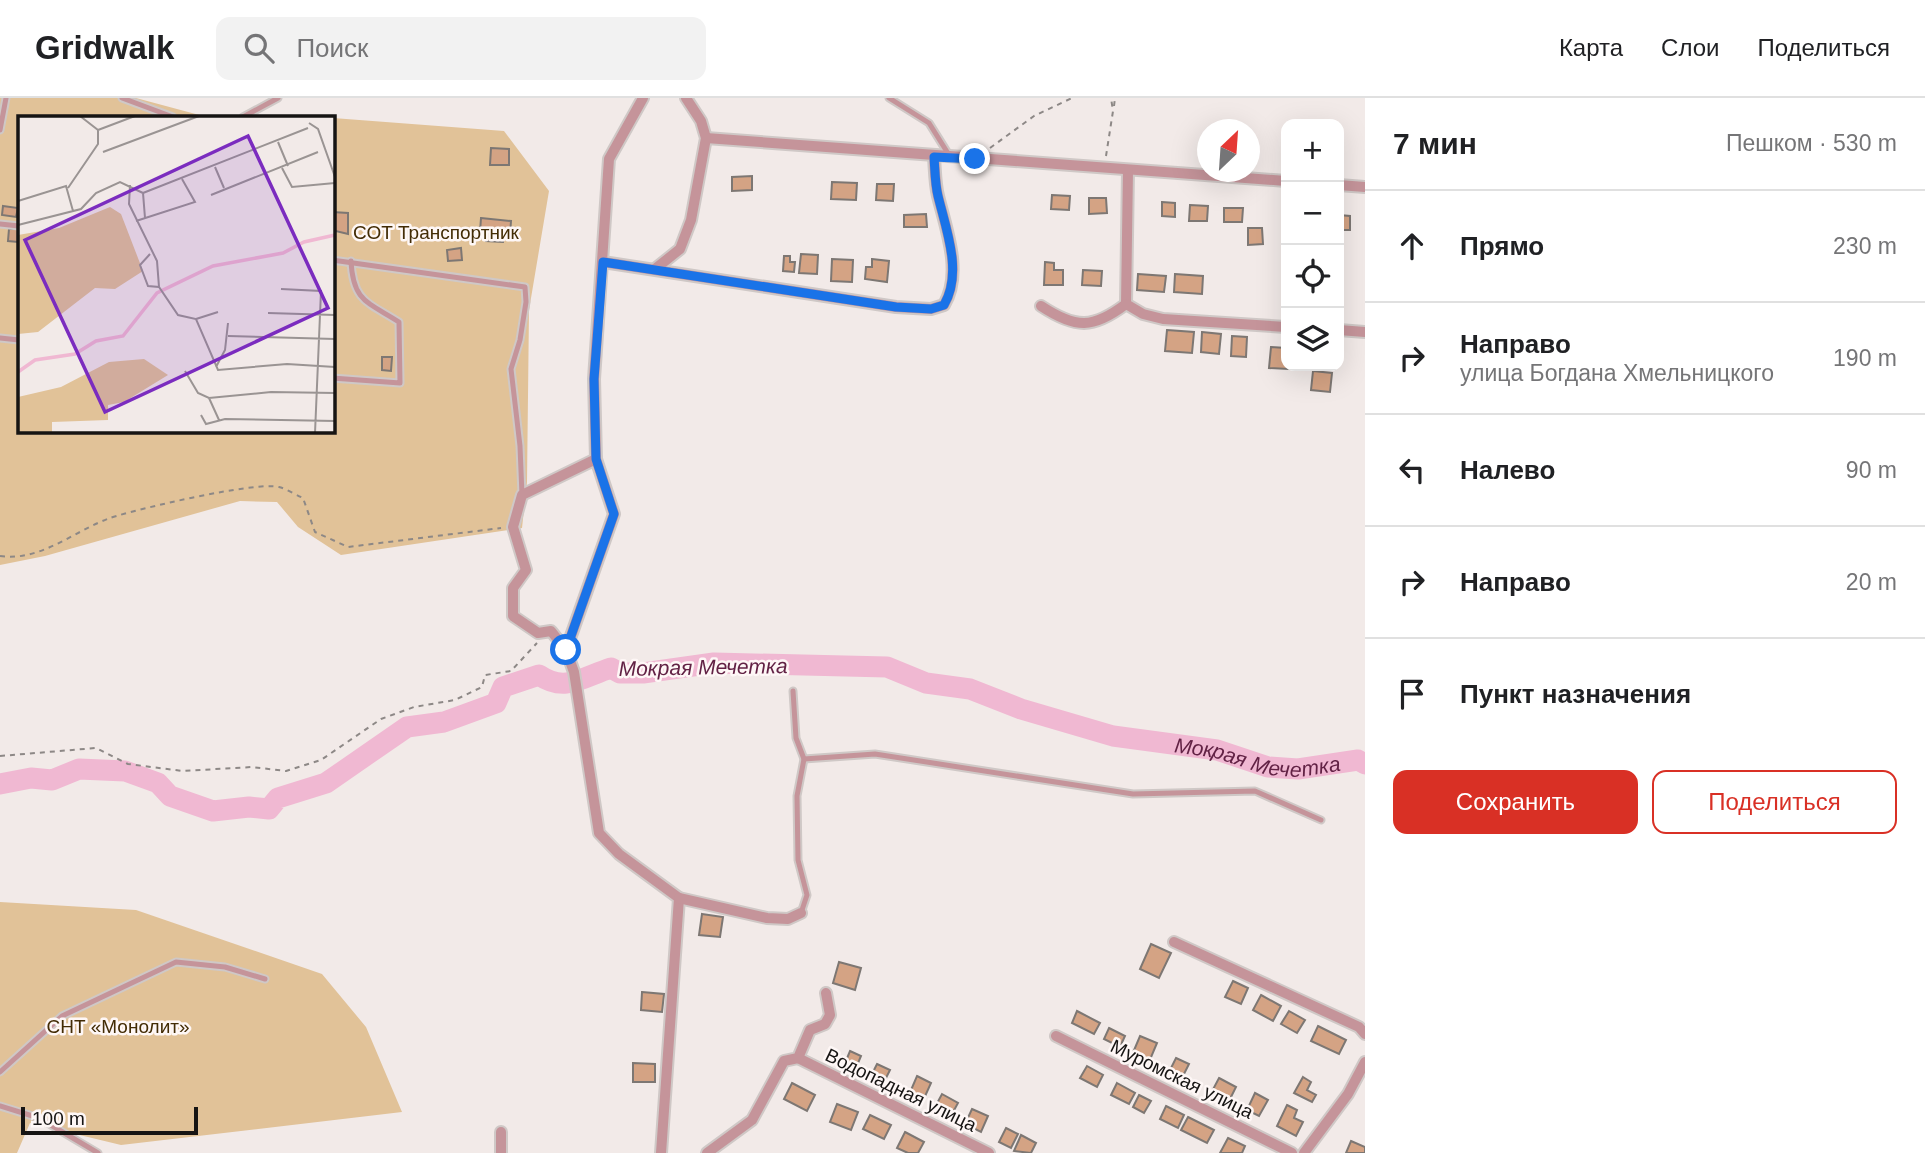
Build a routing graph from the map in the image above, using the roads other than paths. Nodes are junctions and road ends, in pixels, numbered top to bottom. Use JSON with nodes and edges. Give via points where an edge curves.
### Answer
{"nodes":[{"id":1,"x":6,"y":98,"type":"edge"},
{"id":2,"x":122,"y":98,"type":"edge"},
{"id":3,"x":278,"y":98,"type":"edge"},
{"id":4,"x":643,"y":98,"type":"edge"},
{"id":5,"x":685,"y":98,"type":"edge"},
{"id":6,"x":889,"y":98,"type":"edge"},
{"id":7,"x":170,"y":116,"type":"edge"},
{"id":8,"x":245,"y":116,"type":"edge"},
{"id":9,"x":0,"y":130,"type":"edge"},
{"id":10,"x":706,"y":138,"type":"junction"},
{"id":11,"x":934,"y":157,"type":"junction"},
{"id":12,"x":951,"y":158,"type":"junction"},
{"id":13,"x":1128,"y":170,"type":"junction"},
{"id":14,"x":1281,"y":181,"type":"edge"},
{"id":15,"x":1344,"y":185,"type":"edge"},
{"id":16,"x":1365,"y":187,"type":"edge"},
{"id":17,"x":0,"y":224,"type":"edge"},
{"id":18,"x":18,"y":226,"type":"edge"},
{"id":19,"x":334,"y":260,"type":"edge"},
{"id":20,"x":351,"y":261,"type":"junction"},
{"id":21,"x":603,"y":262,"type":"junction"},
{"id":22,"x":655,"y":269,"type":"junction"},
{"id":23,"x":1126,"y":304,"type":"junction"},
{"id":24,"x":1041,"y":306,"type":"dead end"},
{"id":25,"x":1281,"y":327,"type":"edge"},
{"id":26,"x":1344,"y":330,"type":"edge"},
{"id":27,"x":1365,"y":332,"type":"edge"},
{"id":28,"x":0,"y":338,"type":"edge"},
{"id":29,"x":18,"y":340,"type":"edge"},
{"id":30,"x":334,"y":378,"type":"edge"},
{"id":31,"x":596,"y":459,"type":"junction"},
{"id":32,"x":522,"y":495,"type":"junction"},
{"id":33,"x":566,"y":650,"type":"junction"},
{"id":34,"x":793,"y":691,"type":"dead end"},
{"id":35,"x":804,"y":759,"type":"junction"},
{"id":36,"x":1321,"y":820,"type":"dead end"},
{"id":37,"x":679,"y":898,"type":"junction"},
{"id":38,"x":802,"y":913,"type":"joint"},
{"id":39,"x":1174,"y":942,"type":"dead end"},
{"id":40,"x":265,"y":979,"type":"dead end"},
{"id":41,"x":826,"y":993,"type":"dead end"},
{"id":42,"x":1362,"y":1031,"type":"edge"},
{"id":43,"x":1056,"y":1036,"type":"dead end"},
{"id":44,"x":798,"y":1058,"type":"junction"},
{"id":45,"x":1365,"y":1062,"type":"edge"},
{"id":46,"x":0,"y":1072,"type":"edge"},
{"id":47,"x":0,"y":1106,"type":"edge"},
{"id":48,"x":501,"y":1132,"type":"dead end"},
{"id":49,"x":98,"y":1153,"type":"edge"},
{"id":50,"x":501,"y":1153,"type":"edge"},
{"id":51,"x":661,"y":1153,"type":"edge"},
{"id":52,"x":707,"y":1153,"type":"edge"},
{"id":53,"x":989,"y":1153,"type":"edge"},
{"id":54,"x":1292,"y":1153,"type":"edge"},
{"id":55,"x":1304,"y":1153,"type":"edge"}],
"edges":[{"from":1,"to":9,"type":"lane"},
{"from":2,"to":7,"type":"lane"},
{"from":3,"to":8,"type":"lane"},
{"from":4,"to":21,"type":"street","via":[[608,159]]},
{"from":5,"to":10,"type":"street"},
{"from":6,"to":12,"type":"lane","via":[[929,123]]},
{"from":10,"to":11,"type":"street"},
{"from":10,"to":22,"type":"street","via":[[691,220],[680,249]]},
{"from":11,"to":12,"type":"street"},
{"from":11,"to":22,"type":"street","via":[[952,273],[951,293],[944,305],[896,307]]},
{"from":12,"to":13,"type":"street"},
{"from":13,"to":14,"type":"street"},
{"from":13,"to":23,"type":"street"},
{"from":15,"to":16,"type":"street"},
{"from":17,"to":18,"type":"lane"},
{"from":19,"to":20,"type":"lane"},
{"from":20,"to":30,"type":"lane","via":[[352,284],[359,296],[399,323],[400,383]]},
{"from":20,"to":32,"type":"lane","via":[[525,287],[524,315],[511,369]]},
{"from":21,"to":22,"type":"street"},
{"from":21,"to":31,"type":"street","via":[[594,379]]},
{"from":23,"to":24,"type":"street","via":[[1104,320],[1083,323]]},
{"from":23,"to":25,"type":"street","via":[[1163,319]]},
{"from":26,"to":27,"type":"street"},
{"from":28,"to":29,"type":"lane"},
{"from":31,"to":32,"type":"street"},
{"from":31,"to":33,"type":"street","via":[[614,514]]},
{"from":32,"to":33,"type":"street","via":[[513,527],[526,570],[513,588],[513,616],[538,633],[551,631]]},
{"from":33,"to":37,"type":"street","via":[[577,688],[599,833],[619,854]]},
{"from":34,"to":35,"type":"lane","via":[[796,738]]},
{"from":35,"to":36,"type":"lane","via":[[875,754],[1133,794],[1255,791]]},
{"from":35,"to":38,"type":"lane","via":[[797,796],[798,860],[807,895]]},
{"from":37,"to":38,"type":"street","via":[[767,918],[788,919]]},
{"from":37,"to":51,"type":"street"},
{"from":39,"to":42,"type":"street"},
{"from":40,"to":46,"type":"lane","via":[[225,967],[176,962],[62,1016]]},
{"from":41,"to":44,"type":"street","via":[[830,1015],[825,1024],[810,1030]]},
{"from":43,"to":54,"type":"street","name":"Муромская улица"},
{"from":44,"to":52,"type":"street","via":[[784,1061],[752,1120]]},
{"from":44,"to":53,"type":"street","name":"Водопадная улица"},
{"from":45,"to":55,"type":"street","via":[[1348,1094]]},
{"from":47,"to":49,"type":"lane","via":[[39,1118]]},
{"from":48,"to":50,"type":"street"}]}
